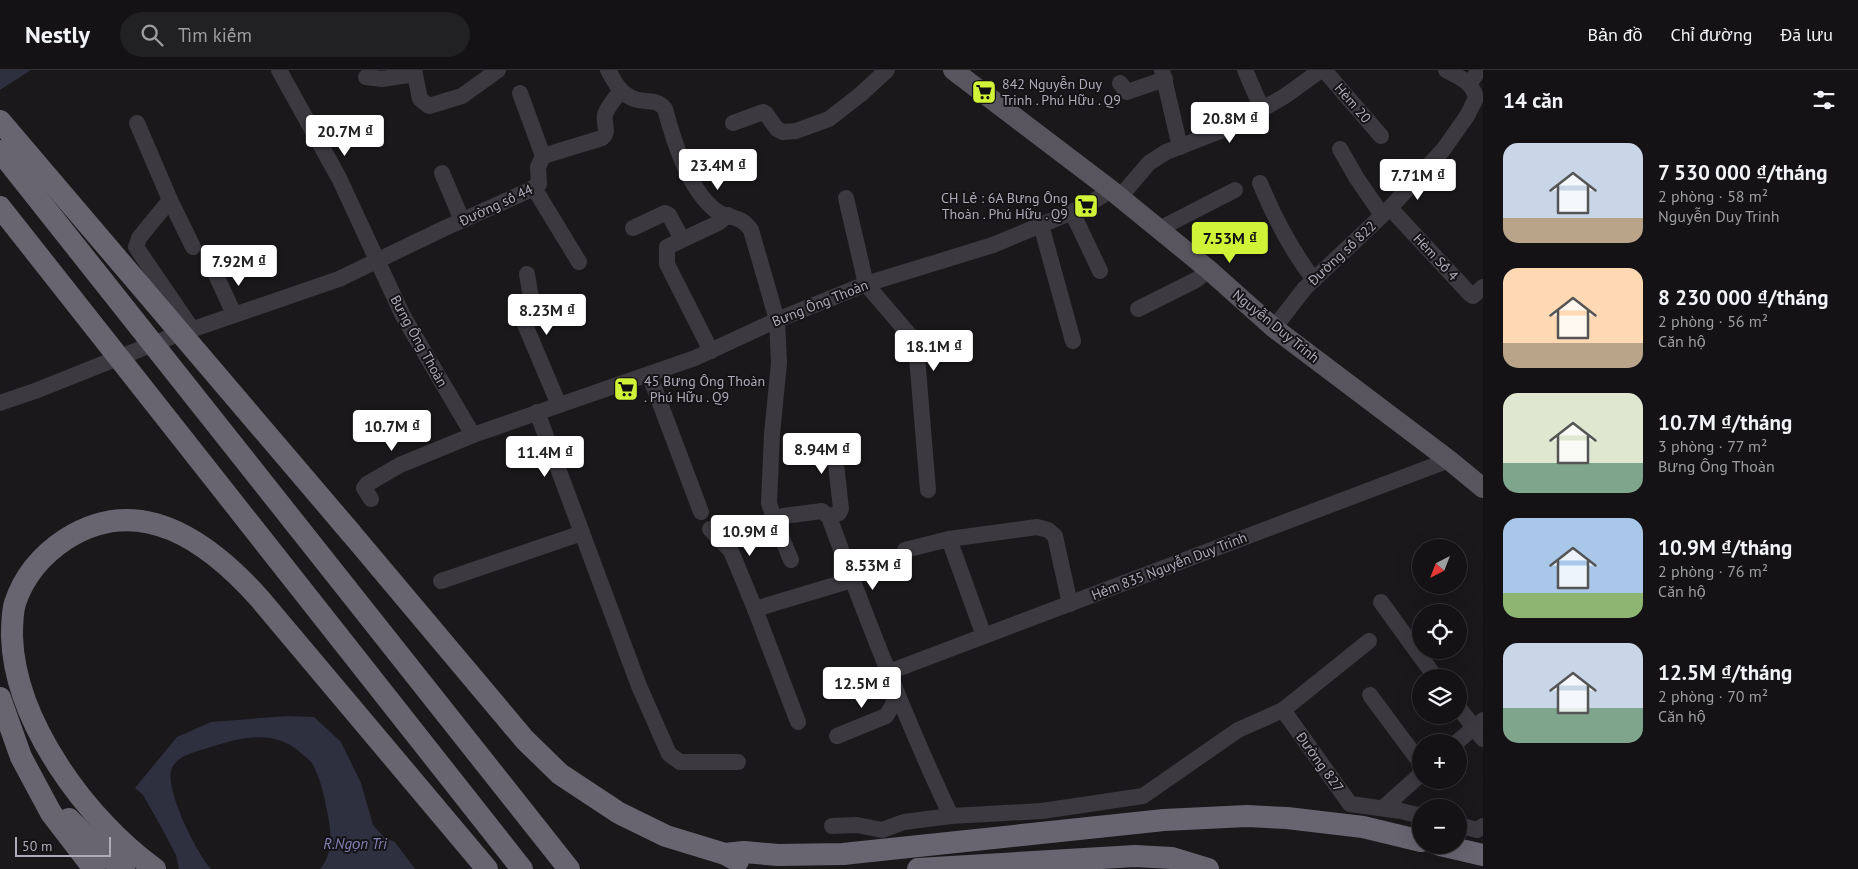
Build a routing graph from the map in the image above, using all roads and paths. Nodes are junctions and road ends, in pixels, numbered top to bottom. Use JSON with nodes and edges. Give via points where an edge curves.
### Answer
{"nodes":[{"id":1,"x":279,"y":70,"type":"edge"},
{"id":2,"x":498,"y":70,"type":"edge"},
{"id":3,"x":608,"y":70,"type":"edge"},
{"id":4,"x":888,"y":70,"type":"edge"},
{"id":5,"x":953,"y":70,"type":"edge"},
{"id":6,"x":1245,"y":70,"type":"edge"},
{"id":7,"x":1323,"y":70,"type":"edge"},
{"id":8,"x":1446,"y":70,"type":"edge"},
{"id":9,"x":414,"y":72,"type":"edge"},
{"id":10,"x":1163,"y":75,"type":"edge"},
{"id":11,"x":366,"y":77,"type":"dead end"},
{"id":12,"x":1474,"y":77,"type":"edge"},
{"id":13,"x":1120,"y":84,"type":"dead end"},
{"id":14,"x":621,"y":90,"type":"junction"},
{"id":15,"x":520,"y":93,"type":"dead end"},
{"id":16,"x":1262,"y":109,"type":"junction"},
{"id":17,"x":0,"y":121,"type":"edge"},
{"id":18,"x":136,"y":123,"type":"dead end"},
{"id":19,"x":733,"y":123,"type":"dead end"},
{"id":20,"x":1382,"y":136,"type":"dead end"},
{"id":21,"x":1180,"y":146,"type":"junction"},
{"id":22,"x":1340,"y":149,"type":"dead end"},
{"id":23,"x":0,"y":151,"type":"edge"},
{"id":24,"x":544,"y":156,"type":"junction"},
{"id":25,"x":442,"y":173,"type":"dead end"},
{"id":26,"x":1260,"y":183,"type":"dead end"},
{"id":27,"x":534,"y":188,"type":"junction"},
{"id":28,"x":1235,"y":190,"type":"dead end"},
{"id":29,"x":1115,"y":194,"type":"junction"},
{"id":30,"x":846,"y":198,"type":"dead end"},
{"id":31,"x":170,"y":200,"type":"junction"},
{"id":32,"x":0,"y":207,"type":"edge"},
{"id":33,"x":1072,"y":212,"type":"junction"},
{"id":34,"x":1386,"y":212,"type":"junction"},
{"id":35,"x":728,"y":215,"type":"junction"},
{"id":36,"x":462,"y":220,"type":"junction"},
{"id":37,"x":1041,"y":225,"type":"junction"},
{"id":38,"x":633,"y":228,"type":"dead end"},
{"id":39,"x":1159,"y":230,"type":"junction"},
{"id":40,"x":682,"y":239,"type":"junction"},
{"id":41,"x":193,"y":247,"type":"dead end"},
{"id":42,"x":377,"y":262,"type":"junction"},
{"id":43,"x":579,"y":262,"type":"dead end"},
{"id":44,"x":1210,"y":270,"type":"junction"},
{"id":45,"x":1100,"y":271,"type":"dead end"},
{"id":46,"x":215,"y":273,"type":"dead end"},
{"id":47,"x":527,"y":274,"type":"dead end"},
{"id":48,"x":1314,"y":280,"type":"junction"},
{"id":49,"x":866,"y":284,"type":"junction"},
{"id":50,"x":1480,"y":296,"type":"edge"},
{"id":51,"x":1138,"y":309,"type":"dead end"},
{"id":52,"x":234,"y":314,"type":"junction"},
{"id":53,"x":777,"y":320,"type":"junction"},
{"id":54,"x":1274,"y":328,"type":"junction"},
{"id":55,"x":192,"y":329,"type":"junction"},
{"id":56,"x":1073,"y":341,"type":"dead end"},
{"id":57,"x":711,"y":351,"type":"junction"},
{"id":58,"x":649,"y":374,"type":"junction"},
{"id":59,"x":0,"y":403,"type":"edge"},
{"id":60,"x":559,"y":405,"type":"junction"},
{"id":61,"x":538,"y":412,"type":"junction"},
{"id":62,"x":473,"y":435,"type":"junction"},
{"id":63,"x":834,"y":446,"type":"dead end"},
{"id":64,"x":1449,"y":460,"type":"junction"},
{"id":65,"x":1481,"y":484,"type":"edge"},
{"id":66,"x":928,"y":490,"type":"dead end"},
{"id":67,"x":371,"y":499,"type":"dead end"},
{"id":68,"x":701,"y":512,"type":"dead end"},
{"id":69,"x":829,"y":517,"type":"junction"},
{"id":70,"x":774,"y":519,"type":"junction"},
{"id":71,"x":710,"y":529,"type":"dead end"},
{"id":72,"x":582,"y":533,"type":"junction"},
{"id":73,"x":950,"y":539,"type":"junction"},
{"id":74,"x":905,"y":550,"type":"dead end"},
{"id":75,"x":791,"y":560,"type":"dead end"},
{"id":76,"x":852,"y":580,"type":"junction"},
{"id":77,"x":441,"y":581,"type":"dead end"},
{"id":78,"x":1381,"y":602,"type":"dead end"},
{"id":79,"x":1070,"y":604,"type":"junction"},
{"id":80,"x":754,"y":610,"type":"junction"},
{"id":81,"x":984,"y":636,"type":"junction"},
{"id":82,"x":1412,"y":639,"type":"edge"},
{"id":83,"x":1369,"y":641,"type":"dead end"},
{"id":84,"x":892,"y":680,"type":"junction"},
{"id":85,"x":1370,"y":695,"type":"dead end"},
{"id":86,"x":0,"y":698,"type":"edge"},
{"id":87,"x":1282,"y":710,"type":"junction"},
{"id":88,"x":1467,"y":716,"type":"edge"},
{"id":89,"x":798,"y":722,"type":"dead end"},
{"id":90,"x":1480,"y":729,"type":"edge"},
{"id":91,"x":838,"y":736,"type":"dead end"},
{"id":92,"x":1467,"y":736,"type":"edge"},
{"id":93,"x":1412,"y":752,"type":"edge"},
{"id":94,"x":21,"y":757,"type":"junction"},
{"id":95,"x":738,"y":762,"type":"dead end"},
{"id":96,"x":1412,"y":782,"type":"edge"},
{"id":97,"x":1383,"y":808,"type":"junction"},
{"id":98,"x":1412,"y":814,"type":"edge"},
{"id":99,"x":951,"y":816,"type":"junction"},
{"id":100,"x":832,"y":826,"type":"dead end"},
{"id":101,"x":1483,"y":826,"type":"edge"},
{"id":102,"x":1467,"y":827,"type":"edge"},
{"id":103,"x":1412,"y":838,"type":"edge"},
{"id":104,"x":1467,"y":851,"type":"edge"},
{"id":105,"x":725,"y":854,"type":"junction"},
{"id":106,"x":1483,"y":855,"type":"edge"},
{"id":107,"x":94,"y":869,"type":"edge"},
{"id":108,"x":124,"y":869,"type":"edge"},
{"id":109,"x":155,"y":869,"type":"edge"},
{"id":110,"x":487,"y":869,"type":"edge"},
{"id":111,"x":522,"y":869,"type":"edge"},
{"id":112,"x":570,"y":869,"type":"edge"},
{"id":113,"x":764,"y":869,"type":"edge"},
{"id":114,"x":918,"y":869,"type":"edge"},
{"id":115,"x":1208,"y":869,"type":"edge"}],
"edges":[{"from":1,"to":42,"type":"street","name":"Bưng Ông Thoàn","via":[[338,178]]},
{"from":2,"to":9,"type":"street","via":[[462,96],[429,106],[420,99]]},
{"from":3,"to":14,"type":"street"},
{"from":4,"to":19,"type":"street","via":[[829,119],[796,131],[783,132],[762,112]]},
{"from":5,"to":29,"type":"main road","name":"Nguyễn Duy Trinh"},
{"from":6,"to":16,"type":"street"},
{"from":7,"to":16,"type":"street","name":"Bưng Ông Thoàn"},
{"from":7,"to":20,"type":"street","name":"Hèm 20"},
{"from":8,"to":12,"type":"street","name":"Đường số 822"},
{"from":9,"to":11,"type":"street","via":[[382,79]]},
{"from":10,"to":13,"type":"street","via":[[1127,92]]},
{"from":10,"to":21,"type":"street"},
{"from":12,"to":34,"type":"street","name":"Đường số 822","via":[[1476,98],[1467,116],[1443,150]]},
{"from":14,"to":24,"type":"street","via":[[605,115],[606,132],[602,138]]},
{"from":14,"to":35,"type":"street","via":[[634,100],[662,104],[676,146],[697,190],[714,209]]},
{"from":15,"to":24,"type":"street"},
{"from":16,"to":21,"type":"street","name":"Bưng Ông Thoàn","via":[[1232,126]]},
{"from":17,"to":105,"type":"highway","bridge":true,"via":[[525,740],[560,774],[618,813],[666,836]]},
{"from":18,"to":31,"type":"street"},
{"from":21,"to":29,"type":"street","name":"Bưng Ông Thoàn","via":[[1149,162]]},
{"from":22,"to":34,"type":"street","name":"Hèm Số 4","via":[[1356,177]]},
{"from":23,"to":112,"type":"highway","bridge":true},
{"from":24,"to":27,"type":"street","name":"Đường số 44","via":[[538,167],[540,181]]},
{"from":25,"to":36,"type":"street"},
{"from":26,"to":48,"type":"street","via":[[1301,263]]},
{"from":27,"to":36,"type":"street","name":"Đường số 44"},
{"from":27,"to":43,"type":"street"},
{"from":28,"to":39,"type":"street"},
{"from":29,"to":33,"type":"street","name":"Bưng Ông Thoàn"},
{"from":29,"to":39,"type":"main road","name":"Nguyễn Duy Trinh"},
{"from":30,"to":49,"type":"street"},
{"from":31,"to":41,"type":"street"},
{"from":31,"to":55,"type":"street","via":[[139,238],[136,247]]},
{"from":32,"to":111,"type":"highway","bridge":true},
{"from":33,"to":37,"type":"street","name":"Bưng Ông Thoàn"},
{"from":33,"to":45,"type":"street"},
{"from":34,"to":48,"type":"street","name":"Đường số 822"},
{"from":34,"to":50,"type":"street","name":"Hèm Số 4"},
{"from":35,"to":40,"type":"street"},
{"from":35,"to":53,"type":"street","via":[[743,220],[752,230]]},
{"from":36,"to":42,"type":"street","name":"Đường số 44"},
{"from":37,"to":49,"type":"street","name":"Bưng Ông Thoàn","via":[[993,245]]},
{"from":37,"to":56,"type":"street"},
{"from":38,"to":40,"type":"street","via":[[665,213],[669,214]]},
{"from":39,"to":44,"type":"main road","name":"Nguyễn Duy Trinh"},
{"from":40,"to":57,"type":"street","via":[[666,247],[667,264]]},
{"from":42,"to":52,"type":"street","via":[[339,279]]},
{"from":42,"to":62,"type":"street","name":"Bưng Ông Thoàn","via":[[403,316]]},
{"from":44,"to":51,"type":"street"},
{"from":44,"to":54,"type":"main road","name":"Nguyễn Duy Trinh"},
{"from":46,"to":52,"type":"street"},
{"from":47,"to":60,"type":"street","via":[[531,298],[522,316]]},
{"from":48,"to":54,"type":"street","name":"Đường số 822"},
{"from":49,"to":53,"type":"street","name":"Bưng Ông Thoàn"},
{"from":49,"to":66,"type":"street","via":[[916,345]]},
{"from":52,"to":55,"type":"street"},
{"from":53,"to":57,"type":"street","name":"Bưng Ông Thoàn"},
{"from":53,"to":70,"type":"street","via":[[779,364],[769,503]]},
{"from":54,"to":64,"type":"main road","name":"Nguyễn Duy Trinh"},
{"from":55,"to":59,"type":"street"},
{"from":57,"to":58,"type":"street","name":"Bưng Ông Thoàn"},
{"from":58,"to":60,"type":"street","name":"Bưng Ông Thoàn"},
{"from":58,"to":68,"type":"street"},
{"from":60,"to":61,"type":"street","name":"Bưng Ông Thoàn"},
{"from":61,"to":62,"type":"street","name":"Bưng Ông Thoàn"},
{"from":61,"to":72,"type":"street"},
{"from":62,"to":67,"type":"street","via":[[400,465],[367,484],[364,488]]},
{"from":63,"to":69,"type":"street","via":[[841,509]]},
{"from":64,"to":65,"type":"main road","name":"Nguyễn Duy Trinh"},
{"from":64,"to":79,"type":"street","name":"Hẻm 835 Nguyễn Duy Trinh"},
{"from":69,"to":70,"type":"street","via":[[822,511]]},
{"from":69,"to":76,"type":"street"},
{"from":70,"to":75,"type":"street"},
{"from":71,"to":80,"type":"street","via":[[731,551]]},
{"from":72,"to":77,"type":"street"},
{"from":72,"to":95,"type":"street","via":[[639,686],[669,754],[680,762]]},
{"from":73,"to":74,"type":"street"},
{"from":73,"to":79,"type":"street","via":[[1036,527],[1048,530],[1055,536]]},
{"from":73,"to":81,"type":"street"},
{"from":76,"to":80,"type":"street"},
{"from":76,"to":84,"type":"street"},
{"from":78,"to":82,"type":"street"},
{"from":79,"to":81,"type":"street","name":"Hẻm 835 Nguyễn Duy Trinh"},
{"from":80,"to":89,"type":"street"},
{"from":81,"to":84,"type":"street","name":"Hẻm 835 Nguyễn Duy Trinh"},
{"from":83,"to":87,"type":"street"},
{"from":84,"to":91,"type":"street","via":[[892,706],[886,716]]},
{"from":84,"to":99,"type":"street","via":[[918,747]]},
{"from":85,"to":93,"type":"street"},
{"from":86,"to":94,"type":"highway"},
{"from":87,"to":97,"type":"street","name":"Đường 827","via":[[1350,804]]},
{"from":87,"to":99,"type":"street","via":[[1238,730],[1143,796],[1042,811]]},
{"from":88,"to":90,"type":"street"},
{"from":90,"to":92,"type":"street"},
{"from":94,"to":107,"type":"highway","via":[[51,813]]},
{"from":94,"to":108,"type":"highway","via":[[61,811]]},
{"from":96,"to":97,"type":"street"},
{"from":97,"to":98,"type":"street","name":"Đường 827"},
{"from":99,"to":100,"type":"street","via":[[904,822],[882,830],[858,825]]},
{"from":101,"to":102,"type":"street","via":[[1477,830]]},
{"from":103,"to":105,"type":"highway","via":[[1363,827],[1247,816],[1164,820],[843,854]]},
{"from":104,"to":106,"type":"highway"},
{"from":105,"to":113,"type":"highway"},
{"from":109,"to":110,"type":"highway","via":[[89,806],[56,760],[28,707],[13,652],[15,604],[36,565],[51,548],[72,535],[95,525],[119,520],[144,522],[174,530],[224,562],[254,592]]},
{"from":114,"to":115,"type":"highway","via":[[1135,856],[1172,858]]}]}
